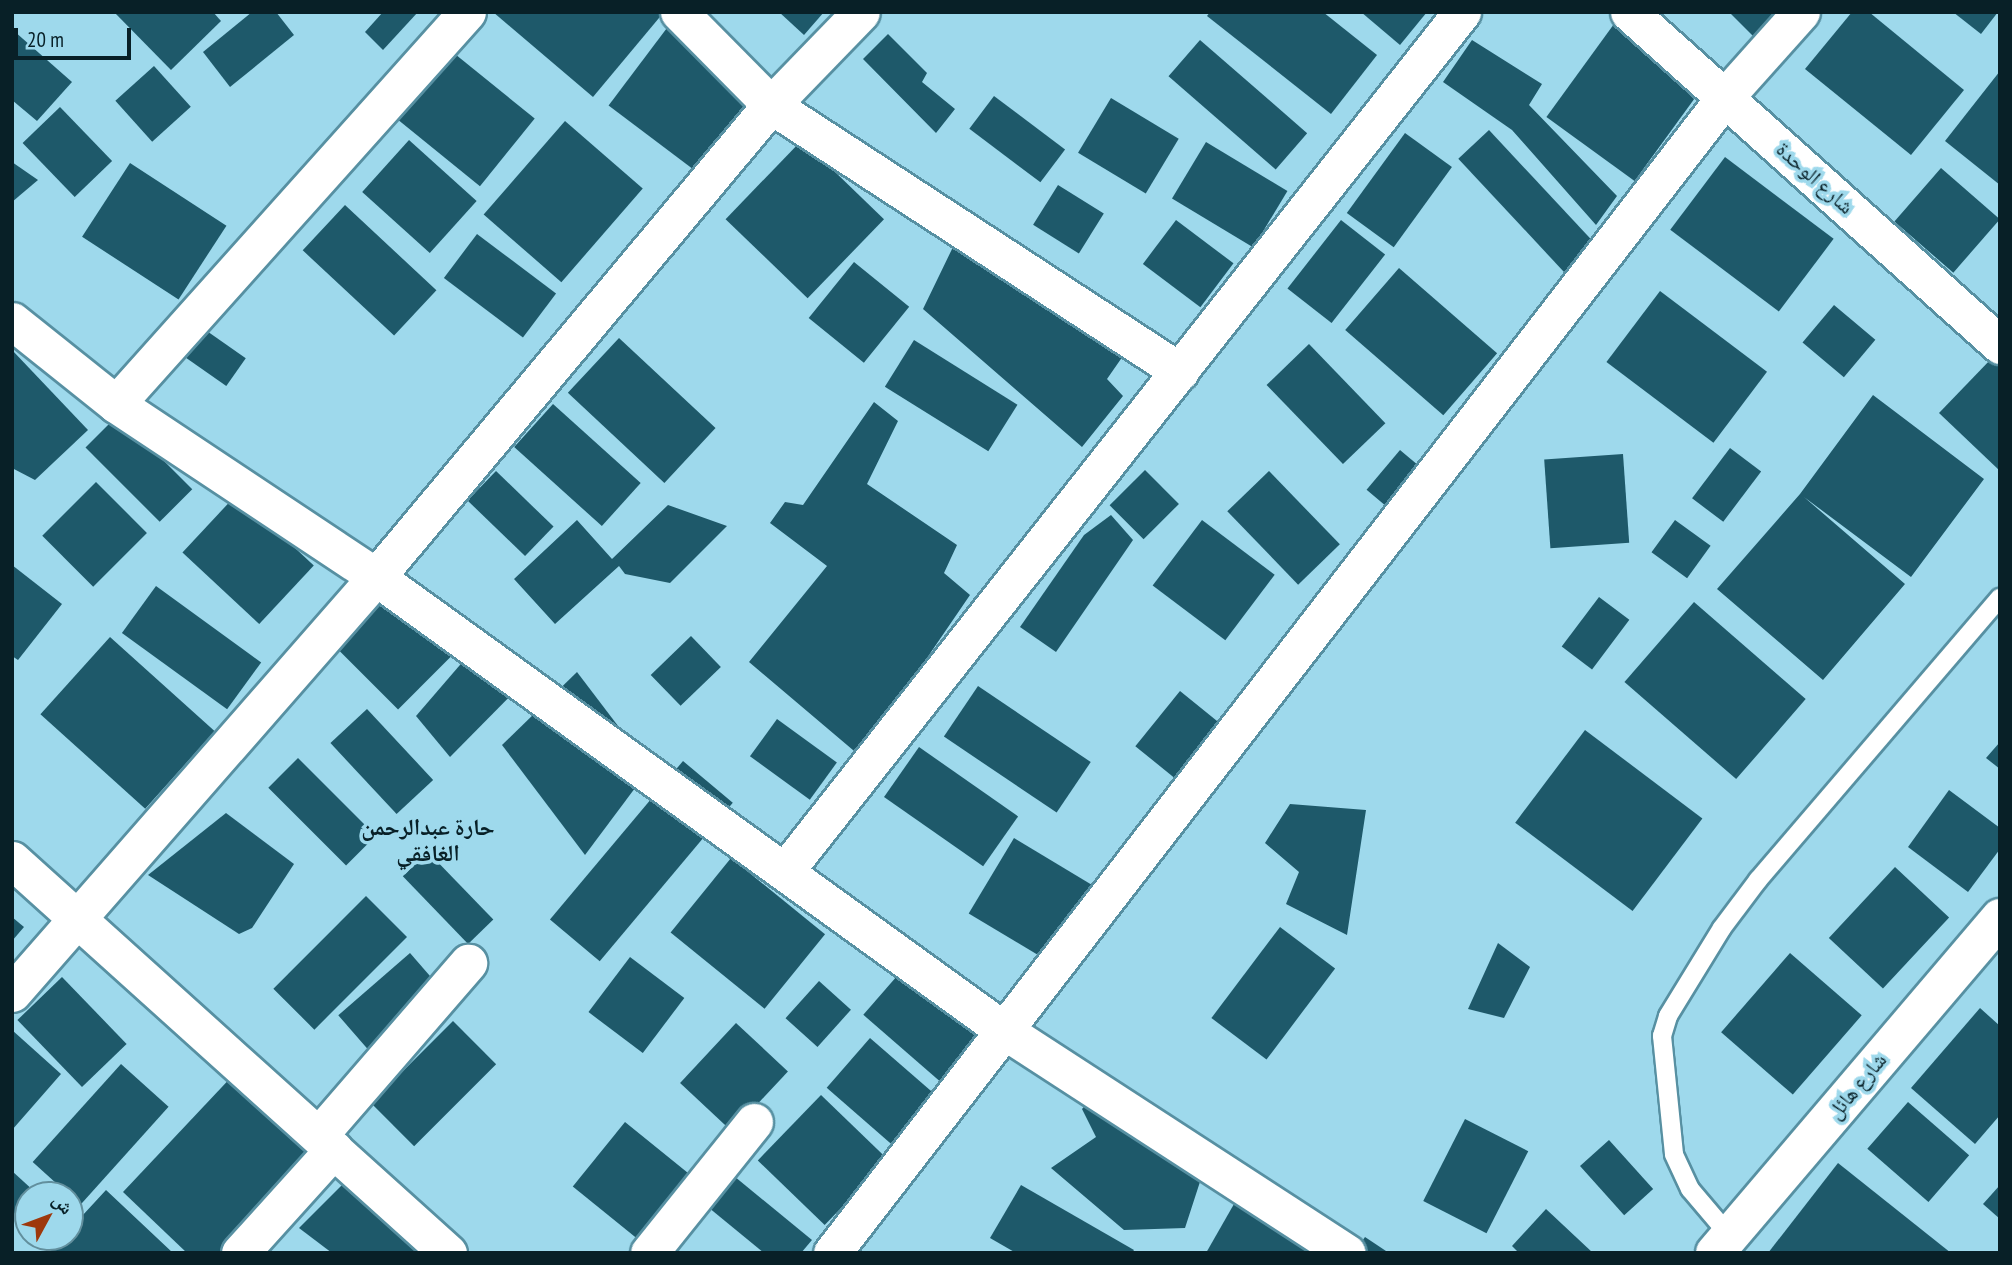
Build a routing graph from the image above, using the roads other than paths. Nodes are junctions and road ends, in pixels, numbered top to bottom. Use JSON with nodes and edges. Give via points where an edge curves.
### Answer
{"nodes":[{"id":1,"x":467,"y":12,"type":"edge"},
{"id":2,"x":679,"y":12,"type":"edge"},
{"id":3,"x":862,"y":12,"type":"edge"},
{"id":4,"x":1462,"y":12,"type":"edge"},
{"id":5,"x":1629,"y":12,"type":"edge"},
{"id":6,"x":1801,"y":12,"type":"edge"},
{"id":7,"x":1725,"y":97,"type":"junction"},
{"id":8,"x":771,"y":105,"type":"junction"},
{"id":9,"x":12,"y":321,"type":"edge"},
{"id":10,"x":2000,"y":345,"type":"edge"},
{"id":11,"x":1180,"y":372,"type":"junction"},
{"id":12,"x":117,"y":404,"type":"junction"},
{"id":13,"x":376,"y":577,"type":"junction"},
{"id":14,"x":2000,"y":598,"type":"edge"},
{"id":15,"x":12,"y":860,"type":"edge"},
{"id":16,"x":785,"y":871,"type":"junction"},
{"id":17,"x":1999,"y":920,"type":"edge"},
{"id":18,"x":75,"y":921,"type":"junction"},
{"id":19,"x":468,"y":963,"type":"dead end"},
{"id":20,"x":12,"y":993,"type":"edge"},
{"id":21,"x":1002,"y":1029,"type":"junction"},
{"id":22,"x":754,"y":1122,"type":"dead end"},
{"id":23,"x":326,"y":1142,"type":"junction"},
{"id":24,"x":1722,"y":1244,"type":"edge"},
{"id":25,"x":240,"y":1253,"type":"edge"},
{"id":26,"x":448,"y":1253,"type":"edge"},
{"id":27,"x":649,"y":1253,"type":"edge"},
{"id":28,"x":832,"y":1253,"type":"edge"},
{"id":29,"x":1346,"y":1253,"type":"edge"}],
"edges":[{"from":1,"to":12,"type":"street"},
{"from":2,"to":8,"type":"street"},
{"from":3,"to":8,"type":"street"},
{"from":4,"to":11,"type":"street"},
{"from":5,"to":7,"type":"street","name":"شارع الوحدة"},
{"from":6,"to":7,"type":"street"},
{"from":7,"to":10,"type":"street","name":"شارع الوحدة"},
{"from":7,"to":21,"type":"street"},
{"from":8,"to":11,"type":"street"},
{"from":8,"to":13,"type":"street"},
{"from":9,"to":12,"type":"street"},
{"from":11,"to":16,"type":"street"},
{"from":12,"to":13,"type":"street"},
{"from":13,"to":16,"type":"street"},
{"from":13,"to":18,"type":"street"},
{"from":14,"to":24,"type":"lane","via":[[1758,880],[1722,928],[1668,1016],[1662,1035],[1674,1154]]},
{"from":15,"to":18,"type":"street"},
{"from":16,"to":21,"type":"street"},
{"from":17,"to":24,"type":"street","name":"شارع هائل"},
{"from":18,"to":20,"type":"street"},
{"from":18,"to":23,"type":"street"},
{"from":19,"to":23,"type":"street"},
{"from":21,"to":28,"type":"street"},
{"from":21,"to":29,"type":"street"},
{"from":22,"to":27,"type":"street"},
{"from":23,"to":25,"type":"street"},
{"from":23,"to":26,"type":"street"}]}
